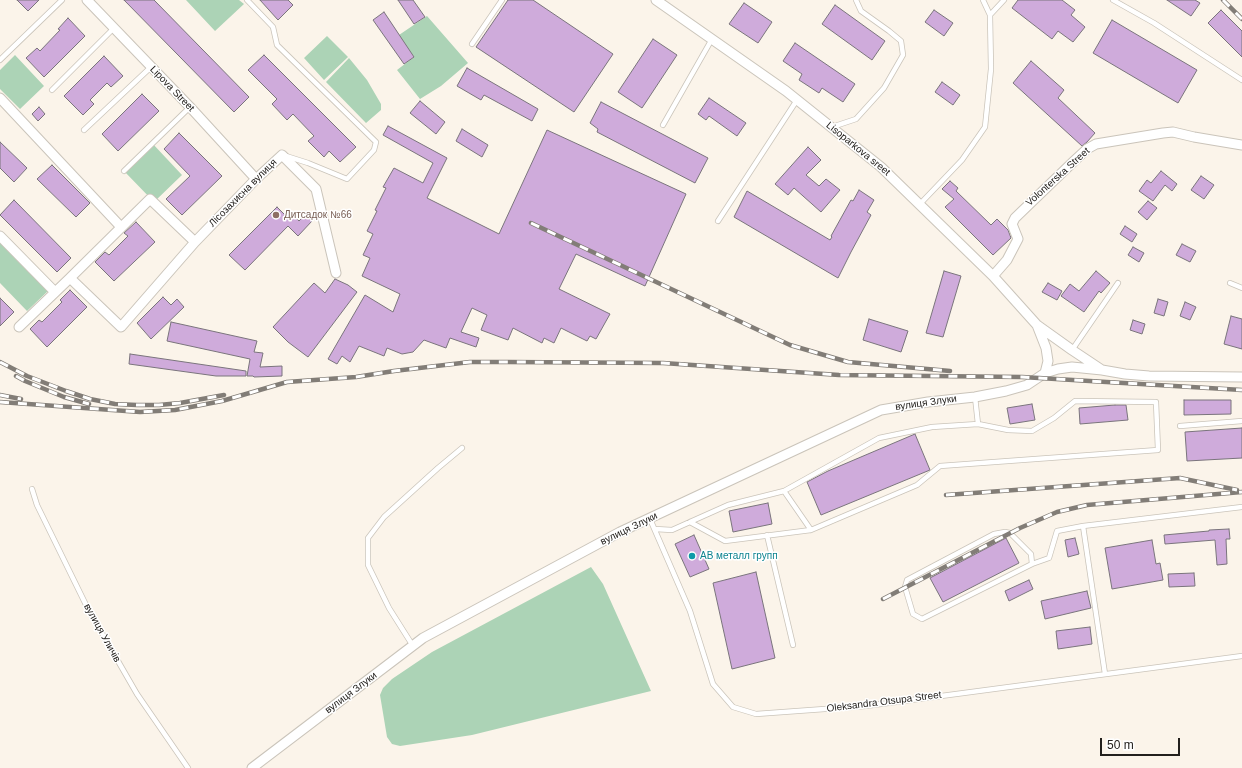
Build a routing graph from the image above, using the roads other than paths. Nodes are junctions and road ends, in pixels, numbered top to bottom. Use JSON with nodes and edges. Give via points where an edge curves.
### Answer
{"nodes":[{"id":1,"x":62,"y":0,"type":"edge"},
{"id":2,"x":87,"y":0,"type":"edge"},
{"id":3,"x":247,"y":0,"type":"edge"},
{"id":4,"x":502,"y":0,"type":"edge"},
{"id":5,"x":656,"y":0,"type":"edge"},
{"id":6,"x":856,"y":0,"type":"edge"},
{"id":7,"x":983,"y":0,"type":"edge"},
{"id":8,"x":1004,"y":0,"type":"edge"},
{"id":9,"x":1113,"y":0,"type":"edge"},
{"id":10,"x":990,"y":15,"type":"junction"},
{"id":11,"x":114,"y":28,"type":"junction"},
{"id":12,"x":712,"y":39,"type":"junction"},
{"id":13,"x":472,"y":44,"type":"dead end"},
{"id":14,"x":0,"y":60,"type":"edge"},
{"id":15,"x":151,"y":67,"type":"junction"},
{"id":16,"x":1242,"y":80,"type":"edge"},
{"id":17,"x":52,"y":90,"type":"dead end"},
{"id":18,"x":0,"y":98,"type":"edge"},
{"id":19,"x":797,"y":100,"type":"junction"},
{"id":20,"x":190,"y":107,"type":"junction"},
{"id":21,"x":663,"y":126,"type":"dead end"},
{"id":22,"x":832,"y":127,"type":"junction"},
{"id":23,"x":84,"y":130,"type":"dead end"},
{"id":24,"x":1242,"y":145,"type":"edge"},
{"id":25,"x":282,"y":155,"type":"junction"},
{"id":26,"x":124,"y":171,"type":"dead end"},
{"id":27,"x":256,"y":179,"type":"junction"},
{"id":28,"x":920,"y":204,"type":"junction"},
{"id":29,"x":718,"y":221,"type":"dead end"},
{"id":30,"x":121,"y":227,"type":"junction"},
{"id":31,"x":0,"y":236,"type":"edge"},
{"id":32,"x":195,"y":242,"type":"junction"},
{"id":33,"x":336,"y":273,"type":"dead end"},
{"id":34,"x":993,"y":276,"type":"junction"},
{"id":35,"x":70,"y":278,"type":"junction"},
{"id":36,"x":1230,"y":283,"type":"dead end"},
{"id":37,"x":1118,"y":284,"type":"dead end"},
{"id":38,"x":1242,"y":288,"type":"edge"},
{"id":39,"x":55,"y":292,"type":"junction"},
{"id":40,"x":1037,"y":325,"type":"junction"},
{"id":41,"x":19,"y":327,"type":"dead end"},
{"id":42,"x":1072,"y":350,"type":"junction"},
{"id":43,"x":1102,"y":370,"type":"junction"},
{"id":44,"x":1045,"y":373,"type":"junction"},
{"id":45,"x":1242,"y":377,"type":"edge"},
{"id":46,"x":975,"y":397,"type":"junction"},
{"id":47,"x":1242,"y":421,"type":"edge"},
{"id":48,"x":978,"y":424,"type":"junction"},
{"id":49,"x":1180,"y":426,"type":"dead end"},
{"id":50,"x":462,"y":448,"type":"dead end"},
{"id":51,"x":32,"y":489,"type":"dead end"},
{"id":52,"x":784,"y":491,"type":"junction"},
{"id":53,"x":1242,"y":507,"type":"edge"},
{"id":54,"x":650,"y":519,"type":"junction"},
{"id":55,"x":690,"y":522,"type":"junction"},
{"id":56,"x":1082,"y":526,"type":"junction"},
{"id":57,"x":655,"y":529,"type":"junction"},
{"id":58,"x":811,"y":530,"type":"junction"},
{"id":59,"x":767,"y":535,"type":"junction"},
{"id":60,"x":1032,"y":564,"type":"junction"},
{"id":61,"x":793,"y":645,"type":"dead end"},
{"id":62,"x":412,"y":646,"type":"junction"},
{"id":63,"x":1242,"y":656,"type":"edge"},
{"id":64,"x":1105,"y":674,"type":"junction"},
{"id":65,"x":188,"y":768,"type":"edge"},
{"id":66,"x":252,"y":768,"type":"edge"}],
"edges":[{"from":1,"to":14,"type":"lane"},
{"from":2,"to":11,"type":"street","name":"Lipova Street"},
{"from":3,"to":25,"type":"lane","via":[[273,27],[277,45],[376,142],[374,150],[347,179]]},
{"from":4,"to":13,"type":"lane"},
{"from":5,"to":12,"type":"street","name":"Lisoparkova sreet"},
{"from":6,"to":22,"type":"lane","via":[[861,11],[901,41],[903,55],[884,88],[856,119]]},
{"from":7,"to":10,"type":"lane"},
{"from":8,"to":10,"type":"lane"},
{"from":9,"to":16,"type":"lane","via":[[1154,23]]},
{"from":10,"to":28,"type":"lane","via":[[991,69],[985,127],[962,160]]},
{"from":11,"to":15,"type":"street","name":"Lipova Street"},
{"from":11,"to":17,"type":"lane"},
{"from":12,"to":19,"type":"street","name":"Lisoparkova sreet"},
{"from":12,"to":21,"type":"lane"},
{"from":15,"to":20,"type":"street","name":"Lipova Street"},
{"from":15,"to":23,"type":"lane"},
{"from":18,"to":30,"type":"street"},
{"from":19,"to":22,"type":"street","name":"Lisoparkova sreet"},
{"from":19,"to":29,"type":"lane"},
{"from":20,"to":26,"type":"lane"},
{"from":20,"to":27,"type":"street","name":"Lipova Street"},
{"from":22,"to":28,"type":"street","name":"Lisoparkova sreet","via":[[881,167]]},
{"from":24,"to":34,"type":"street","name":"Volonterska Street","via":[[1173,132],[1096,144],[1087,149],[1015,218],[1012,224],[1018,239],[1008,260]]},
{"from":25,"to":27,"type":"street","name":"Лісозахисна вулиця"},
{"from":25,"to":33,"type":"street","name":"Лісозахисна вулиця","via":[[316,189]]},
{"from":27,"to":32,"type":"street","name":"Лісозахисна вулиця"},
{"from":28,"to":34,"type":"street","name":"Lisoparkova sreet"},
{"from":30,"to":32,"type":"street","via":[[150,199]]},
{"from":30,"to":35,"type":"street"},
{"from":31,"to":39,"type":"street"},
{"from":32,"to":35,"type":"street","name":"Лісозахисна вулиця","via":[[121,327]]},
{"from":34,"to":40,"type":"street","name":"Lisoparkova sreet"},
{"from":35,"to":39,"type":"street"},
{"from":36,"to":38,"type":"lane"},
{"from":37,"to":42,"type":"lane"},
{"from":39,"to":41,"type":"street"},
{"from":40,"to":42,"type":"street","name":"Lisoparkova sreet"},
{"from":40,"to":44,"type":"street","name":"Lisoparkova sreet","via":[[1046,348],[1048,360]]},
{"from":42,"to":43,"type":"street"},
{"from":43,"to":44,"type":"street","name":"вулиця Злуки","via":[[1072,367]]},
{"from":43,"to":45,"type":"street","via":[[1149,376]]},
{"from":44,"to":46,"type":"street","name":"вулиця Злуки","via":[[1027,385]]},
{"from":46,"to":48,"type":"lane"},
{"from":46,"to":54,"type":"street","name":"вулиця Злуки","via":[[881,410]]},
{"from":47,"to":49,"type":"lane"},
{"from":48,"to":52,"type":"lane","via":[[932,428],[879,438]]},
{"from":48,"to":58,"type":"lane","via":[[1008,430],[1032,431],[1076,401],[1156,402],[1158,450],[940,466],[917,485]]},
{"from":50,"to":62,"type":"lane","via":[[411,491],[384,517],[368,538],[368,565],[388,608]]},
{"from":51,"to":65,"type":"lane","name":"вулиця Уличів","via":[[37,505],[88,609],[137,694]]},
{"from":52,"to":55,"type":"lane","via":[[728,505]]},
{"from":52,"to":58,"type":"lane"},
{"from":53,"to":56,"type":"lane"},
{"from":54,"to":57,"type":"lane","name":"Oleksandra Otsupa Street"},
{"from":54,"to":62,"type":"street","name":"вулиця Злуки","via":[[620,532]]},
{"from":55,"to":57,"type":"lane","via":[[672,530]]},
{"from":55,"to":59,"type":"lane","via":[[725,541]]},
{"from":56,"to":60,"type":"lane","via":[[1057,531],[1049,558]]},
{"from":56,"to":64,"type":"lane"},
{"from":57,"to":64,"type":"lane","name":"Oleksandra Otsupa Street","via":[[690,611],[713,684],[733,707],[756,714],[866,706]]},
{"from":58,"to":59,"type":"lane"},
{"from":59,"to":61,"type":"lane"},
{"from":60,"to":60,"type":"lane","via":[[922,619],[913,614],[905,587],[906,580],[994,534],[1010,533],[1031,554]]},
{"from":62,"to":66,"type":"street","name":"вулиця Злуки"},
{"from":63,"to":64,"type":"lane","name":"Oleksandra Otsupa Street"}]}
